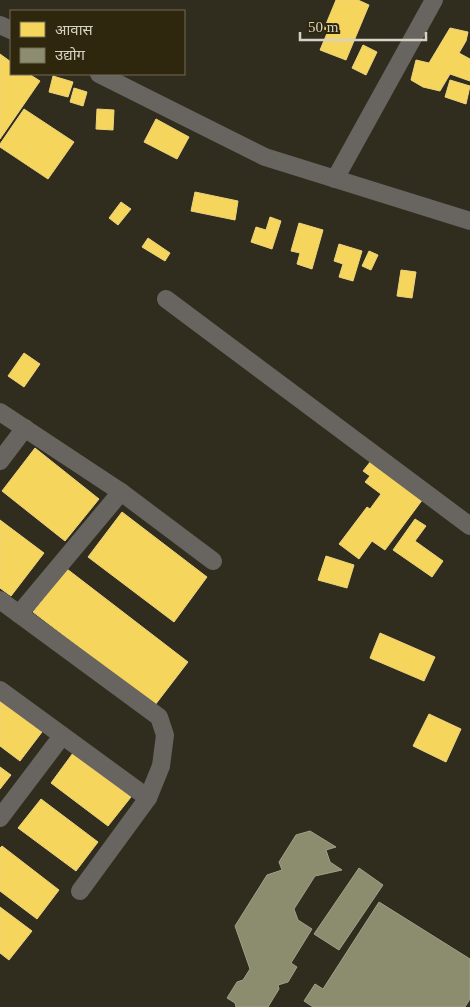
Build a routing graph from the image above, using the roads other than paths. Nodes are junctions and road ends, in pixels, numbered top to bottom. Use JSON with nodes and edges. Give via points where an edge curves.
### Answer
{"nodes":[{"id":1,"x":434,"y":0,"type":"edge"},
{"id":2,"x":101,"y":75,"type":"edge"},
{"id":3,"x":335,"y":179,"type":"junction"},
{"id":4,"x":470,"y":221,"type":"edge"},
{"id":5,"x":166,"y":299,"type":"dead end"},
{"id":6,"x":0,"y":412,"type":"edge"},
{"id":7,"x":25,"y":428,"type":"junction"},
{"id":8,"x":0,"y":461,"type":"edge"},
{"id":9,"x":120,"y":492,"type":"junction"},
{"id":10,"x":470,"y":526,"type":"edge"},
{"id":11,"x":213,"y":561,"type":"dead end"},
{"id":12,"x":0,"y":600,"type":"edge"},
{"id":13,"x":19,"y":614,"type":"junction"},
{"id":14,"x":0,"y":690,"type":"edge"},
{"id":15,"x":62,"y":736,"type":"junction"},
{"id":16,"x":148,"y":798,"type":"junction"},
{"id":17,"x":0,"y":818,"type":"edge"},
{"id":18,"x":80,"y":891,"type":"dead end"}],
"edges":[{"from":1,"to":3,"type":"street"},
{"from":2,"to":3,"type":"street","via":[[265,156]]},
{"from":3,"to":4,"type":"street"},
{"from":5,"to":10,"type":"street"},
{"from":6,"to":7,"type":"street"},
{"from":7,"to":8,"type":"street"},
{"from":7,"to":9,"type":"street"},
{"from":9,"to":11,"type":"street"},
{"from":9,"to":13,"type":"street"},
{"from":12,"to":13,"type":"street"},
{"from":13,"to":16,"type":"street","via":[[160,717],[165,735],[161,766]]},
{"from":14,"to":15,"type":"street"},
{"from":15,"to":16,"type":"street"},
{"from":15,"to":17,"type":"street"},
{"from":16,"to":18,"type":"street"}]}
